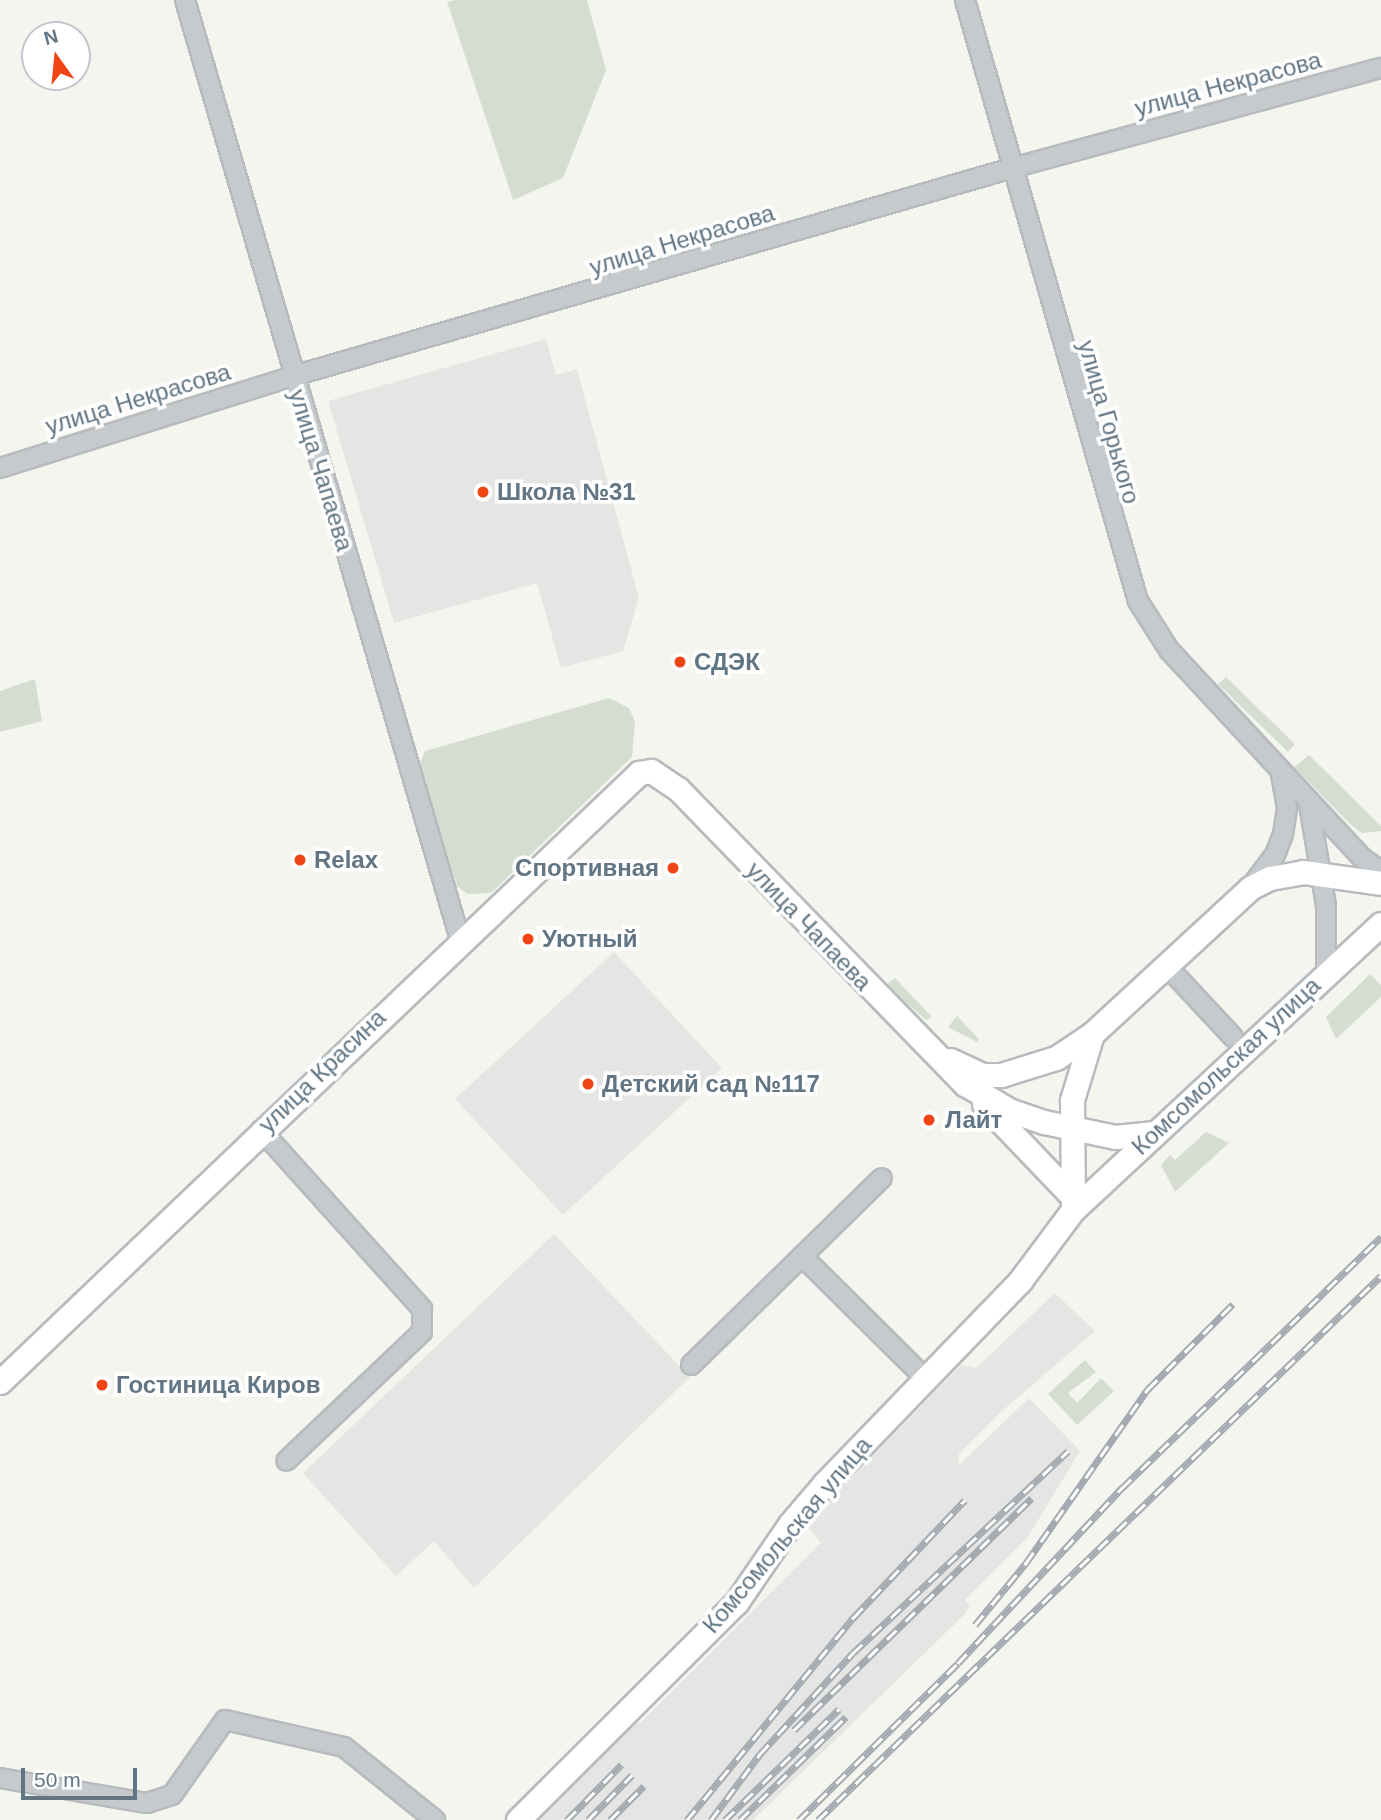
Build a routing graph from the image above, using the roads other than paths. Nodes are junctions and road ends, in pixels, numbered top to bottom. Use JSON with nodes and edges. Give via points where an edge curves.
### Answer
{"nodes":[{"id":1,"x":185,"y":0,"type":"edge"},
{"id":2,"x":965,"y":0,"type":"edge"},
{"id":3,"x":1381,"y":68,"type":"edge"},
{"id":4,"x":1012,"y":168,"type":"junction"},
{"id":5,"x":293,"y":376,"type":"junction"},
{"id":6,"x":0,"y":468,"type":"edge"},
{"id":7,"x":651,"y":771,"type":"joint"},
{"id":8,"x":1280,"y":772,"type":"junction"},
{"id":9,"x":1308,"y":802,"type":"junction"},
{"id":10,"x":1381,"y":871,"type":"edge"},
{"id":11,"x":1322,"y":873,"type":"junction"},
{"id":12,"x":1381,"y":883,"type":"edge"},
{"id":13,"x":1250,"y":888,"type":"junction"},
{"id":14,"x":1381,"y":924,"type":"edge"},
{"id":15,"x":460,"y":939,"type":"junction"},
{"id":16,"x":1326,"y":974,"type":"junction"},
{"id":17,"x":1177,"y":977,"type":"dead end"},
{"id":18,"x":1093,"y":1034,"type":"junction"},
{"id":19,"x":1233,"y":1037,"type":"dead end"},
{"id":20,"x":928,"y":1051,"type":"junction"},
{"id":21,"x":965,"y":1084,"type":"junction"},
{"id":22,"x":1070,"y":1129,"type":"junction"},
{"id":23,"x":261,"y":1130,"type":"junction"},
{"id":24,"x":1154,"y":1133,"type":"junction"},
{"id":25,"x":882,"y":1178,"type":"dead end"},
{"id":26,"x":1072,"y":1202,"type":"junction"},
{"id":27,"x":802,"y":1256,"type":"junction"},
{"id":28,"x":691,"y":1365,"type":"dead end"},
{"id":29,"x":925,"y":1378,"type":"junction"},
{"id":30,"x":0,"y":1382,"type":"edge"},
{"id":31,"x":286,"y":1461,"type":"dead end"},
{"id":32,"x":0,"y":1778,"type":"edge"},
{"id":33,"x":435,"y":1820,"type":"edge"},
{"id":34,"x":518,"y":1820,"type":"edge"}],
"edges":[{"from":1,"to":5,"type":"street","name":"улица Чапаева"},
{"from":2,"to":4,"type":"street","name":"улица Горького"},
{"from":3,"to":4,"type":"street","name":"улица Некрасова"},
{"from":4,"to":5,"type":"street","name":"улица Некрасова"},
{"from":4,"to":8,"type":"street","name":"улица Горького","via":[[1132,589],[1169,650]]},
{"from":5,"to":6,"type":"street","name":"улица Некрасова"},
{"from":5,"to":15,"type":"street","name":"улица Чапаева"},
{"from":7,"to":15,"type":"main road","name":"улица Красина","via":[[625,782]]},
{"from":7,"to":20,"type":"main road","name":"улица Чапаева","via":[[678,789]]},
{"from":8,"to":9,"type":"street","name":"улица Горького"},
{"from":8,"to":13,"type":"street","via":[[1286,795],[1283,834],[1275,855]]},
{"from":9,"to":10,"type":"street","name":"улица Горького","via":[[1362,858]]},
{"from":9,"to":11,"type":"street"},
{"from":11,"to":12,"type":"main road"},
{"from":11,"to":13,"type":"main road","via":[[1286,874]]},
{"from":11,"to":16,"type":"street","via":[[1328,927]]},
{"from":13,"to":18,"type":"main road"},
{"from":14,"to":16,"type":"main road","name":"Комсомольская улица"},
{"from":15,"to":23,"type":"main road","name":"улица Красина"},
{"from":16,"to":24,"type":"main road","name":"Комсомольская улица"},
{"from":17,"to":19,"type":"street"},
{"from":18,"to":20,"type":"main road","via":[[1046,1063],[1001,1075],[982,1075]]},
{"from":18,"to":22,"type":"main road","via":[[1074,1086]]},
{"from":20,"to":21,"type":"main road","name":"улица Чапаева"},
{"from":21,"to":22,"type":"main road","name":"улица Чапаева","via":[[1009,1110]]},
{"from":21,"to":26,"type":"main road","name":"улица Чапаева"},
{"from":22,"to":24,"type":"main road","name":"улица Чапаева","via":[[1115,1137]]},
{"from":22,"to":26,"type":"main road"},
{"from":23,"to":30,"type":"main road","name":"улица Красина"},
{"from":23,"to":31,"type":"street","via":[[422,1309],[422,1332]]},
{"from":24,"to":26,"type":"main road","name":"Комсомольская улица"},
{"from":25,"to":27,"type":"street"},
{"from":26,"to":29,"type":"main road","name":"Комсомольская улица","via":[[1020,1281]]},
{"from":27,"to":28,"type":"street"},
{"from":27,"to":29,"type":"street"},
{"from":29,"to":34,"type":"main road","name":"Комсомольская улица","via":[[790,1524],[736,1603]]},
{"from":32,"to":33,"type":"street","via":[[147,1803],[172,1795],[225,1720],[344,1747]]}]}
